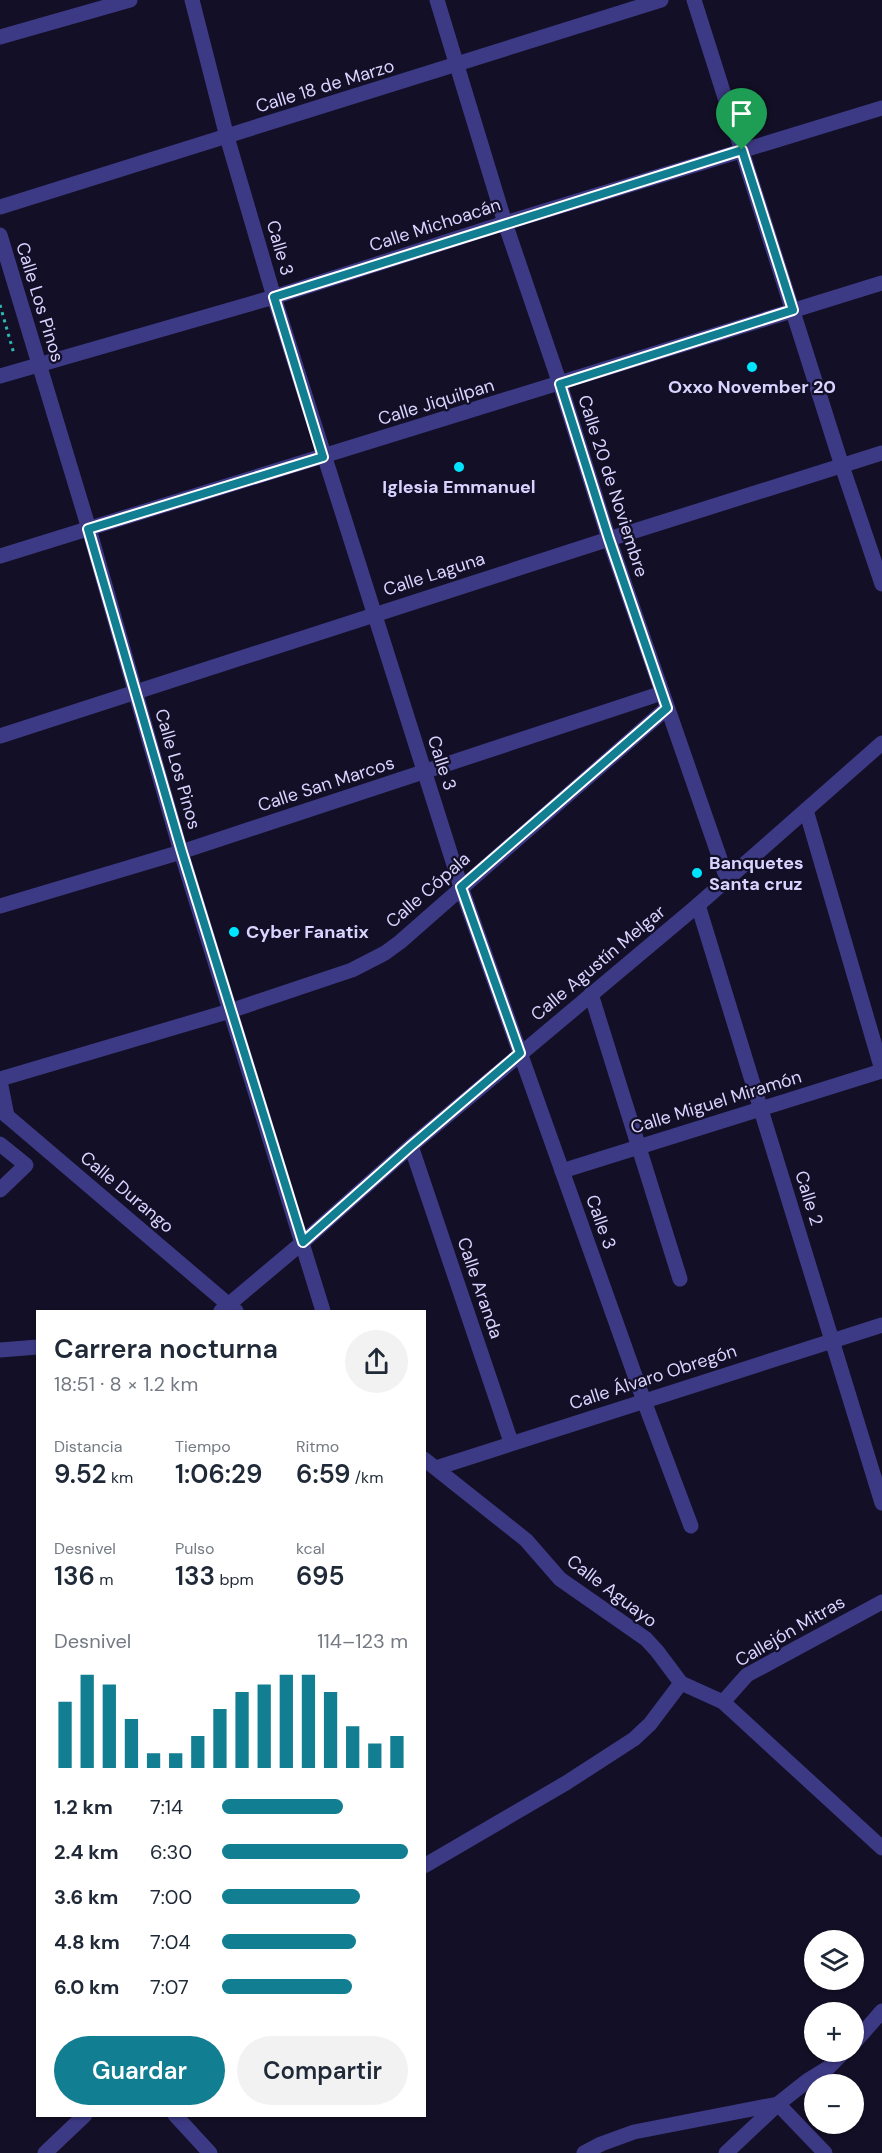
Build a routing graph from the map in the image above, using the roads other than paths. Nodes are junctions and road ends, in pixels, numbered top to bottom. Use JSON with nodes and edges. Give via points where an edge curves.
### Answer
{"nodes":[{"id":1,"x":130,"y":0,"type":"edge"},
{"id":2,"x":192,"y":0,"type":"edge"},
{"id":3,"x":437,"y":0,"type":"edge"},
{"id":4,"x":661,"y":0,"type":"edge"},
{"id":5,"x":694,"y":0,"type":"edge"},
{"id":6,"x":99,"y":4,"type":"edge"},
{"id":7,"x":0,"y":37,"type":"edge"},
{"id":8,"x":457,"y":65,"type":"junction"},
{"id":9,"x":882,"y":108,"type":"edge"},
{"id":10,"x":227,"y":137,"type":"junction"},
{"id":11,"x":742,"y":150,"type":"junction"},
{"id":12,"x":0,"y":207,"type":"edge"},
{"id":13,"x":505,"y":223,"type":"junction"},
{"id":14,"x":0,"y":235,"type":"edge"},
{"id":15,"x":882,"y":283,"type":"edge"},
{"id":16,"x":274,"y":297,"type":"junction"},
{"id":17,"x":793,"y":310,"type":"junction"},
{"id":18,"x":38,"y":364,"type":"junction"},
{"id":19,"x":0,"y":376,"type":"edge"},
{"id":20,"x":560,"y":384,"type":"junction"},
{"id":21,"x":882,"y":453,"type":"edge"},
{"id":22,"x":323,"y":457,"type":"junction"},
{"id":23,"x":842,"y":466,"type":"junction"},
{"id":24,"x":88,"y":529,"type":"junction"},
{"id":25,"x":609,"y":539,"type":"junction"},
{"id":26,"x":0,"y":556,"type":"edge"},
{"id":27,"x":882,"y":584,"type":"edge"},
{"id":28,"x":374,"y":614,"type":"junction"},
{"id":29,"x":135,"y":692,"type":"junction"},
{"id":30,"x":664,"y":700,"type":"junction"},
{"id":31,"x":0,"y":736,"type":"edge"},
{"id":32,"x":882,"y":743,"type":"edge"},
{"id":33,"x":424,"y":772,"type":"junction"},
{"id":34,"x":806,"y":810,"type":"junction"},
{"id":35,"x":182,"y":852,"type":"junction"},
{"id":36,"x":727,"y":879,"type":"junction"},
{"id":37,"x":461,"y":887,"type":"junction"},
{"id":38,"x":698,"y":905,"type":"junction"},
{"id":39,"x":0,"y":906,"type":"edge"},
{"id":40,"x":591,"y":994,"type":"junction"},
{"id":41,"x":230,"y":1011,"type":"junction"},
{"id":42,"x":520,"y":1053,"type":"junction"},
{"id":43,"x":882,"y":1070,"type":"edge"},
{"id":44,"x":0,"y":1080,"type":"edge"},
{"id":45,"x":762,"y":1109,"type":"junction"},
{"id":46,"x":4,"y":1113,"type":"edge"},
{"id":47,"x":0,"y":1144,"type":"edge"},
{"id":48,"x":411,"y":1146,"type":"junction"},
{"id":49,"x":640,"y":1147,"type":"junction"},
{"id":50,"x":562,"y":1171,"type":"junction"},
{"id":51,"x":0,"y":1190,"type":"edge"},
{"id":52,"x":303,"y":1242,"type":"junction"},
{"id":53,"x":680,"y":1279,"type":"dead end"},
{"id":54,"x":229,"y":1309,"type":"edge"},
{"id":55,"x":323,"y":1310,"type":"edge"},
{"id":56,"x":882,"y":1326,"type":"edge"},
{"id":57,"x":832,"y":1341,"type":"junction"},
{"id":58,"x":36,"y":1347,"type":"edge"},
{"id":59,"x":0,"y":1350,"type":"edge"},
{"id":60,"x":644,"y":1401,"type":"junction"},
{"id":61,"x":512,"y":1442,"type":"junction"},
{"id":62,"x":430,"y":1463,"type":"edge"},
{"id":63,"x":882,"y":1503,"type":"edge"},
{"id":64,"x":692,"y":1526,"type":"dead end"},
{"id":65,"x":882,"y":1602,"type":"edge"},
{"id":66,"x":681,"y":1683,"type":"junction"},
{"id":67,"x":723,"y":1702,"type":"junction"},
{"id":68,"x":882,"y":1848,"type":"edge"},
{"id":69,"x":426,"y":1865,"type":"edge"},
{"id":70,"x":880,"y":2016,"type":"edge"},
{"id":71,"x":864,"y":2033,"type":"edge"},
{"id":72,"x":834,"y":2062,"type":"edge"},
{"id":73,"x":778,"y":2103,"type":"junction"},
{"id":74,"x":83,"y":2117,"type":"edge"},
{"id":75,"x":177,"y":2117,"type":"edge"},
{"id":76,"x":45,"y":2153,"type":"edge"},
{"id":77,"x":210,"y":2153,"type":"edge"},
{"id":78,"x":584,"y":2153,"type":"edge"},
{"id":79,"x":726,"y":2153,"type":"edge"},
{"id":80,"x":825,"y":2153,"type":"edge"}],
"edges":[{"from":1,"to":6,"type":"street"},
{"from":2,"to":10,"type":"street","name":"Calle 3"},
{"from":3,"to":8,"type":"street","name":"Calle 20 de Noviembre"},
{"from":4,"to":8,"type":"street","name":"Calle 18 de Marzo"},
{"from":5,"to":11,"type":"street"},
{"from":6,"to":7,"type":"street"},
{"from":8,"to":10,"type":"street","name":"Calle 18 de Marzo"},
{"from":8,"to":13,"type":"street","name":"Calle 20 de Noviembre"},
{"from":9,"to":11,"type":"street","name":"Calle Michoacán"},
{"from":10,"to":12,"type":"street","name":"Calle 18 de Marzo"},
{"from":10,"to":16,"type":"street","name":"Calle 3"},
{"from":11,"to":13,"type":"street","name":"Calle Michoacán"},
{"from":11,"to":17,"type":"street"},
{"from":13,"to":16,"type":"street","name":"Calle Michoacán"},
{"from":13,"to":20,"type":"street","name":"Calle 20 de Noviembre"},
{"from":14,"to":18,"type":"street","name":"Calle Los Pinos"},
{"from":15,"to":17,"type":"street","name":"Calle Jiquilpan"},
{"from":16,"to":18,"type":"street","name":"Calle Michoacán"},
{"from":16,"to":22,"type":"street","name":"Calle 3"},
{"from":17,"to":20,"type":"street","name":"Calle Jiquilpan"},
{"from":17,"to":23,"type":"street"},
{"from":18,"to":19,"type":"street","name":"Calle Michoacán"},
{"from":18,"to":24,"type":"street","name":"Calle Los Pinos"},
{"from":20,"to":22,"type":"street","name":"Calle Jiquilpan"},
{"from":20,"to":25,"type":"street","name":"Calle 20 de Noviembre"},
{"from":21,"to":23,"type":"street","name":"Calle Laguna"},
{"from":22,"to":24,"type":"street","name":"Calle Jiquilpan"},
{"from":22,"to":28,"type":"street","name":"Calle 3"},
{"from":23,"to":25,"type":"street","name":"Calle Laguna"},
{"from":23,"to":27,"type":"street"},
{"from":24,"to":26,"type":"street","name":"Calle Jiquilpan"},
{"from":24,"to":29,"type":"street","name":"Calle Los Pinos"},
{"from":25,"to":28,"type":"street","name":"Calle Laguna"},
{"from":25,"to":30,"type":"street","name":"Calle 20 de Noviembre"},
{"from":28,"to":29,"type":"street","name":"Calle Laguna"},
{"from":28,"to":33,"type":"street","name":"Calle 3"},
{"from":29,"to":31,"type":"street","name":"Calle Laguna"},
{"from":29,"to":35,"type":"street","name":"Calle Los Pinos"},
{"from":30,"to":33,"type":"street","name":"Calle San Marcos"},
{"from":30,"to":36,"type":"street","name":"Calle 20 de Noviembre"},
{"from":30,"to":37,"type":"street","name":"Calle Cópala"},
{"from":32,"to":34,"type":"street","name":"Calle Agustín Melgar"},
{"from":33,"to":35,"type":"street","name":"Calle San Marcos"},
{"from":33,"to":37,"type":"street","name":"Calle 3"},
{"from":34,"to":36,"type":"street","name":"Calle Agustín Melgar"},
{"from":34,"to":43,"type":"street"},
{"from":35,"to":39,"type":"street","name":"Calle San Marcos"},
{"from":35,"to":41,"type":"street","name":"Calle Los Pinos"},
{"from":36,"to":38,"type":"street","name":"Calle Agustín Melgar"},
{"from":37,"to":41,"type":"street","name":"Calle Cópala","via":[[400,942],[371,961]]},
{"from":37,"to":42,"type":"street","name":"Calle 3"},
{"from":38,"to":40,"type":"street","name":"Calle Agustín Melgar"},
{"from":38,"to":45,"type":"street","name":"Calle 2"},
{"from":40,"to":42,"type":"street","name":"Calle Agustín Melgar"},
{"from":40,"to":49,"type":"street"},
{"from":41,"to":44,"type":"street","name":"Calle Cópala"},
{"from":41,"to":52,"type":"street","name":"Calle Los Pinos"},
{"from":42,"to":48,"type":"street","name":"Calle Agustín Melgar"},
{"from":42,"to":50,"type":"street","name":"Calle 3"},
{"from":43,"to":45,"type":"street","name":"Calle Miguel Miramón"},
{"from":44,"to":46,"type":"street"},
{"from":45,"to":49,"type":"street","name":"Calle Miguel Miramón"},
{"from":45,"to":57,"type":"street","name":"Calle 2"},
{"from":46,"to":54,"type":"street","name":"Calle Durango"},
{"from":47,"to":51,"type":"street","via":[[26,1165]]},
{"from":48,"to":52,"type":"street","name":"Calle Agustín Melgar"},
{"from":48,"to":61,"type":"street","name":"Calle Aranda"},
{"from":49,"to":50,"type":"street","name":"Calle Miguel Miramón"},
{"from":49,"to":53,"type":"street"},
{"from":50,"to":60,"type":"street","name":"Calle 3"},
{"from":52,"to":54,"type":"street","name":"Calle Agustín Melgar"},
{"from":52,"to":55,"type":"street","name":"Calle Los Pinos"},
{"from":56,"to":57,"type":"street","name":"Calle Álvaro Obregón"},
{"from":57,"to":60,"type":"street","name":"Calle Álvaro Obregón"},
{"from":57,"to":63,"type":"street","name":"Calle 2"},
{"from":58,"to":59,"type":"street"},
{"from":60,"to":61,"type":"street","name":"Calle Álvaro Obregón"},
{"from":60,"to":64,"type":"street","name":"Calle 3"},
{"from":61,"to":62,"type":"street","name":"Calle Álvaro Obregón"},
{"from":62,"to":66,"type":"street","name":"Calle Aguayo","via":[[526,1540],[560,1579],[646,1640]]},
{"from":65,"to":67,"type":"street","name":"Callejón Mitras","via":[[747,1675]]},
{"from":66,"to":67,"type":"street","name":"Calle Aguayo"},
{"from":66,"to":69,"type":"street","via":[[634,1739]]},
{"from":67,"to":68,"type":"street","name":"Calle Aguayo"},
{"from":70,"to":71,"type":"street"},
{"from":72,"to":73,"type":"street"},
{"from":73,"to":78,"type":"street","via":[[634,2132]]},
{"from":73,"to":79,"type":"street"},
{"from":73,"to":80,"type":"street"},
{"from":74,"to":76,"type":"street"},
{"from":75,"to":77,"type":"street"}]}
